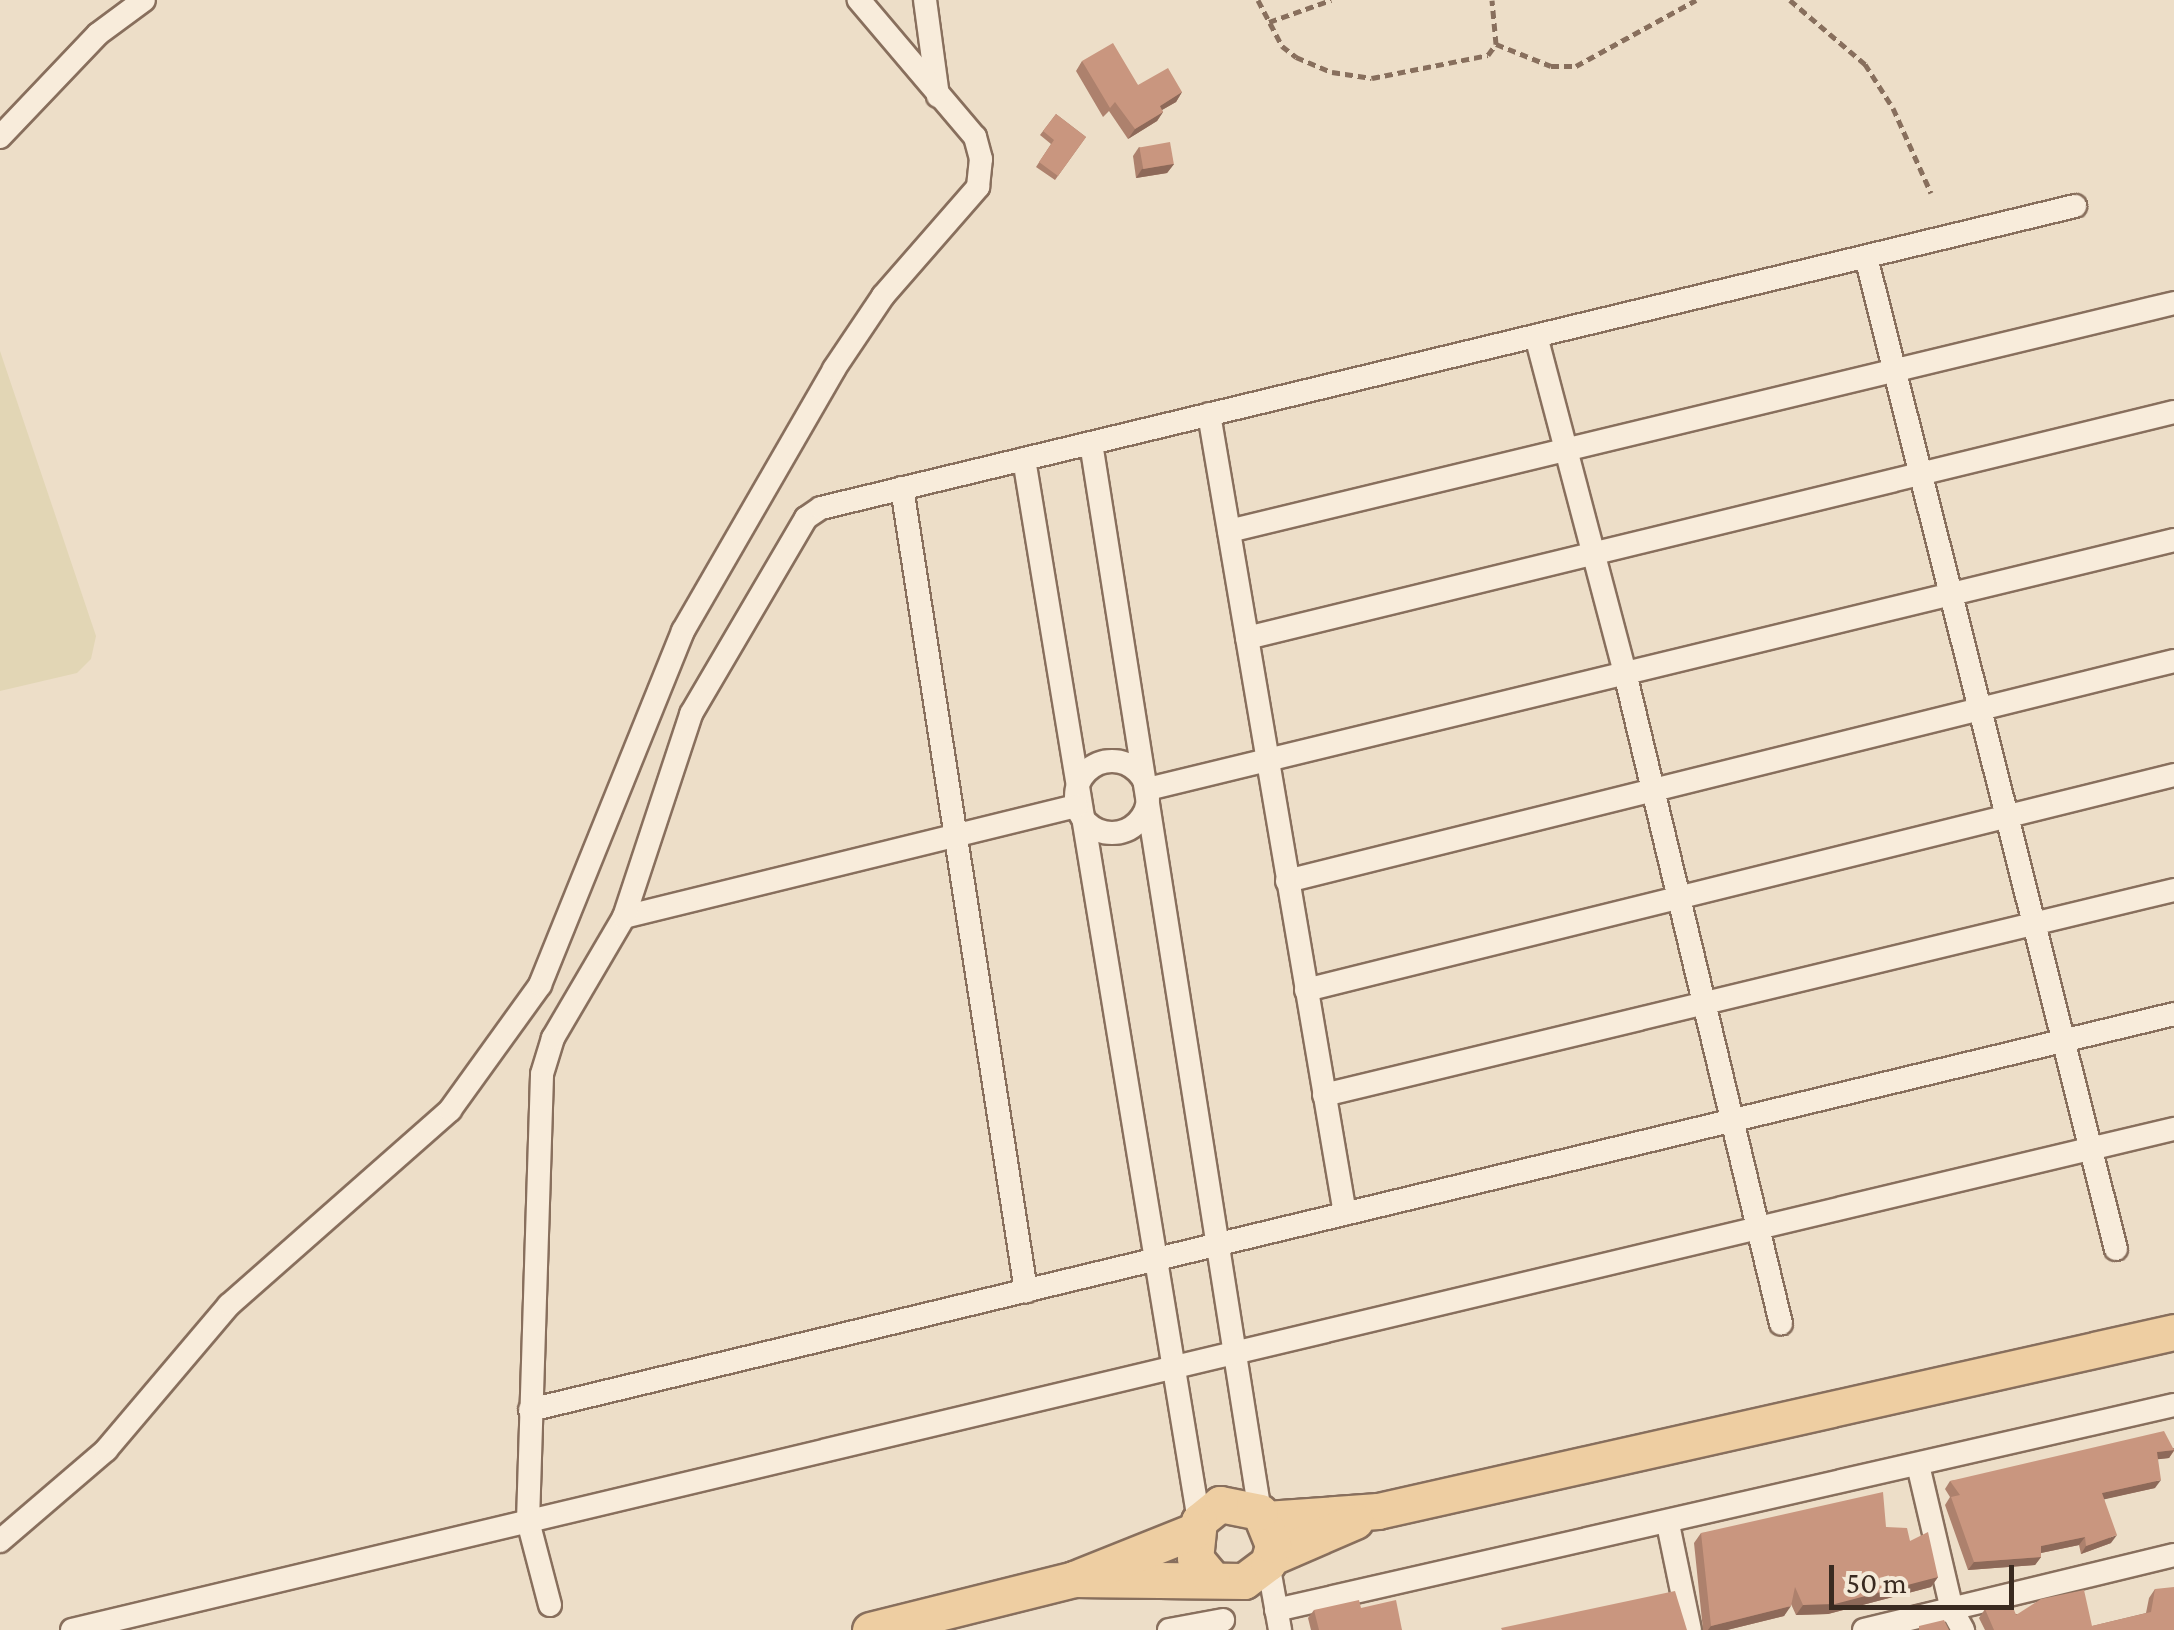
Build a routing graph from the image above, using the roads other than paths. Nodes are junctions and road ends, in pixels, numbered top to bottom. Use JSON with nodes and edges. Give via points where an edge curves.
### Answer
{"nodes":[{"id":1,"x":144,"y":0,"type":"edge"},
{"id":2,"x":859,"y":0,"type":"edge"},
{"id":3,"x":925,"y":0,"type":"edge"},
{"id":4,"x":938,"y":96,"type":"junction"},
{"id":5,"x":0,"y":137,"type":"edge"},
{"id":6,"x":2075,"y":206,"type":"dead end"},
{"id":7,"x":1866,"y":256,"type":"junction"},
{"id":8,"x":2174,"y":303,"type":"edge"},
{"id":9,"x":1536,"y":336,"type":"junction"},
{"id":10,"x":1895,"y":370,"type":"junction"},
{"id":11,"x":2174,"y":412,"type":"edge"},
{"id":12,"x":1209,"y":414,"type":"junction"},
{"id":13,"x":1091,"y":443,"type":"junction"},
{"id":14,"x":1566,"y":449,"type":"junction"},
{"id":15,"x":1024,"y":459,"type":"junction"},
{"id":16,"x":1922,"y":474,"type":"junction"},
{"id":17,"x":902,"y":488,"type":"junction"},
{"id":18,"x":1228,"y":531,"type":"junction"},
{"id":19,"x":2174,"y":540,"type":"edge"},
{"id":20,"x":1593,"y":554,"type":"junction"},
{"id":21,"x":1953,"y":594,"type":"junction"},
{"id":22,"x":1247,"y":638,"type":"junction"},
{"id":23,"x":2174,"y":661,"type":"edge"},
{"id":24,"x":1625,"y":673,"type":"junction"},
{"id":25,"x":1982,"y":709,"type":"junction"},
{"id":26,"x":1267,"y":760,"type":"junction"},
{"id":27,"x":2174,"y":775,"type":"edge"},
{"id":28,"x":1148,"y":789,"type":"junction"},
{"id":29,"x":1652,"y":790,"type":"junction"},
{"id":30,"x":1078,"y":806,"type":"junction"},
{"id":31,"x":2008,"y":816,"type":"junction"},
{"id":32,"x":956,"y":836,"type":"junction"},
{"id":33,"x":1288,"y":881,"type":"junction"},
{"id":34,"x":2174,"y":890,"type":"edge"},
{"id":35,"x":1678,"y":898,"type":"junction"},
{"id":36,"x":624,"y":916,"type":"junction"},
{"id":37,"x":2036,"y":923,"type":"junction"},
{"id":38,"x":1306,"y":990,"type":"junction"},
{"id":39,"x":1703,"y":1003,"type":"junction"},
{"id":40,"x":2174,"y":1014,"type":"edge"},
{"id":41,"x":2066,"y":1041,"type":"junction"},
{"id":42,"x":1324,"y":1096,"type":"junction"},
{"id":43,"x":1731,"y":1122,"type":"junction"},
{"id":44,"x":2174,"y":1130,"type":"edge"},
{"id":45,"x":2093,"y":1149,"type":"junction"},
{"id":46,"x":1345,"y":1214,"type":"junction"},
{"id":47,"x":1759,"y":1228,"type":"junction"},
{"id":48,"x":1220,"y":1244,"type":"junction"},
{"id":49,"x":2116,"y":1248,"type":"dead end"},
{"id":50,"x":1153,"y":1260,"type":"junction"},
{"id":51,"x":1026,"y":1291,"type":"junction"},
{"id":52,"x":1781,"y":1324,"type":"dead end"},
{"id":53,"x":2174,"y":1332,"type":"edge"},
{"id":54,"x":1236,"y":1356,"type":"junction"},
{"id":55,"x":1172,"y":1368,"type":"junction"},
{"id":56,"x":2174,"y":1405,"type":"edge"},
{"id":57,"x":530,"y":1410,"type":"junction"},
{"id":58,"x":1918,"y":1465,"type":"junction"},
{"id":59,"x":1378,"y":1511,"type":"junction"},
{"id":60,"x":1263,"y":1516,"type":"junction"},
{"id":61,"x":528,"y":1522,"type":"junction"},
{"id":62,"x":1668,"y":1524,"type":"junction"},
{"id":63,"x":1196,"y":1526,"type":"junction"},
{"id":64,"x":0,"y":1541,"type":"edge"},
{"id":65,"x":2174,"y":1555,"type":"edge"},
{"id":66,"x":1269,"y":1561,"type":"junction"},
{"id":67,"x":1214,"y":1578,"type":"junction"},
{"id":68,"x":1074,"y":1580,"type":"junction"},
{"id":69,"x":550,"y":1605,"type":"dead end"},
{"id":70,"x":959,"y":1620,"type":"edge"},
{"id":71,"x":1278,"y":1620,"type":"edge"},
{"id":72,"x":1958,"y":1620,"type":"edge"},
{"id":73,"x":1224,"y":1625,"type":"edge"},
{"id":74,"x":72,"y":1630,"type":"edge"},
{"id":75,"x":870,"y":1630,"type":"edge"},
{"id":76,"x":1168,"y":1630,"type":"edge"},
{"id":77,"x":1690,"y":1630,"type":"edge"},
{"id":78,"x":1864,"y":1630,"type":"edge"}],
"edges":[{"from":1,"to":5,"type":"street","via":[[98,34]]},
{"from":2,"to":4,"type":"street"},
{"from":3,"to":4,"type":"street"},
{"from":4,"to":64,"type":"street","via":[[974,137],[981,160],[978,187],[884,296],[834,369],[683,631],[627,760],[567,929],[511,1032],[450,1110],[228,1305],[106,1450]]},
{"from":6,"to":7,"type":"street"},
{"from":7,"to":9,"type":"street"},
{"from":7,"to":10,"type":"street"},
{"from":8,"to":10,"type":"street"},
{"from":9,"to":12,"type":"street"},
{"from":9,"to":14,"type":"street"},
{"from":10,"to":14,"type":"street"},
{"from":10,"to":16,"type":"street"},
{"from":11,"to":16,"type":"street"},
{"from":12,"to":13,"type":"street"},
{"from":12,"to":18,"type":"street"},
{"from":13,"to":15,"type":"street"},
{"from":13,"to":28,"type":"street"},
{"from":14,"to":18,"type":"street"},
{"from":14,"to":20,"type":"street"},
{"from":15,"to":17,"type":"street"},
{"from":15,"to":30,"type":"street"},
{"from":16,"to":20,"type":"street"},
{"from":16,"to":21,"type":"street"},
{"from":17,"to":32,"type":"street"},
{"from":17,"to":36,"type":"street","via":[[821,508],[806,518],[691,714]]},
{"from":18,"to":22,"type":"street"},
{"from":19,"to":21,"type":"street"},
{"from":20,"to":22,"type":"street"},
{"from":20,"to":24,"type":"street"},
{"from":21,"to":24,"type":"street"},
{"from":21,"to":25,"type":"street"},
{"from":22,"to":26,"type":"street"},
{"from":23,"to":25,"type":"street"},
{"from":24,"to":26,"type":"street"},
{"from":24,"to":29,"type":"street"},
{"from":25,"to":29,"type":"street"},
{"from":25,"to":31,"type":"street"},
{"from":26,"to":28,"type":"street"},
{"from":26,"to":33,"type":"street"},
{"from":27,"to":31,"type":"street"},
{"from":28,"to":30,"type":"street","via":[[1144,813],[1127,830],[1091,826]]},
{"from":28,"to":30,"type":"street","via":[[1136,769],[1104,761],[1078,784]]},
{"from":28,"to":48,"type":"street"},
{"from":29,"to":33,"type":"street"},
{"from":29,"to":35,"type":"street"},
{"from":30,"to":32,"type":"street"},
{"from":30,"to":50,"type":"street"},
{"from":31,"to":35,"type":"street"},
{"from":31,"to":37,"type":"street"},
{"from":32,"to":36,"type":"street"},
{"from":32,"to":51,"type":"street"},
{"from":33,"to":38,"type":"street"},
{"from":34,"to":37,"type":"street"},
{"from":35,"to":38,"type":"street"},
{"from":35,"to":39,"type":"street"},
{"from":36,"to":57,"type":"street","via":[[553,1038],[542,1074]]},
{"from":37,"to":39,"type":"street"},
{"from":37,"to":41,"type":"street"},
{"from":38,"to":42,"type":"street"},
{"from":39,"to":42,"type":"street"},
{"from":39,"to":43,"type":"street"},
{"from":40,"to":41,"type":"street"},
{"from":41,"to":43,"type":"street"},
{"from":41,"to":45,"type":"street"},
{"from":42,"to":46,"type":"street"},
{"from":43,"to":46,"type":"street"},
{"from":43,"to":47,"type":"street"},
{"from":44,"to":45,"type":"street"},
{"from":45,"to":47,"type":"street"},
{"from":45,"to":49,"type":"street"},
{"from":46,"to":48,"type":"street"},
{"from":47,"to":52,"type":"street"},
{"from":47,"to":54,"type":"street"},
{"from":48,"to":50,"type":"street"},
{"from":48,"to":54,"type":"street"},
{"from":50,"to":51,"type":"street"},
{"from":50,"to":55,"type":"street"},
{"from":51,"to":57,"type":"street"},
{"from":53,"to":59,"type":"main road"},
{"from":54,"to":55,"type":"street"},
{"from":54,"to":60,"type":"street"},
{"from":55,"to":61,"type":"street"},
{"from":55,"to":63,"type":"street"},
{"from":56,"to":58,"type":"street"},
{"from":57,"to":61,"type":"street"},
{"from":58,"to":62,"type":"street"},
{"from":58,"to":72,"type":"street"},
{"from":59,"to":60,"type":"main road"},
{"from":59,"to":66,"type":"main road"},
{"from":60,"to":63,"type":"main road","via":[[1220,1504]]},
{"from":60,"to":66,"type":"main road"},
{"from":61,"to":69,"type":"street"},
{"from":61,"to":74,"type":"street"},
{"from":62,"to":71,"type":"street"},
{"from":62,"to":77,"type":"street"},
{"from":63,"to":67,"type":"main road","via":[[1196,1558]]},
{"from":63,"to":68,"type":"main road"},
{"from":65,"to":72,"type":"street"},
{"from":66,"to":67,"type":"main road","via":[[1244,1582]]},
{"from":66,"to":71,"type":"street"},
{"from":67,"to":68,"type":"main road"},
{"from":67,"to":73,"type":"street"},
{"from":68,"to":70,"type":"main road"},
{"from":70,"to":75,"type":"main road"},
{"from":72,"to":78,"type":"street"},
{"from":73,"to":76,"type":"street"}]}
